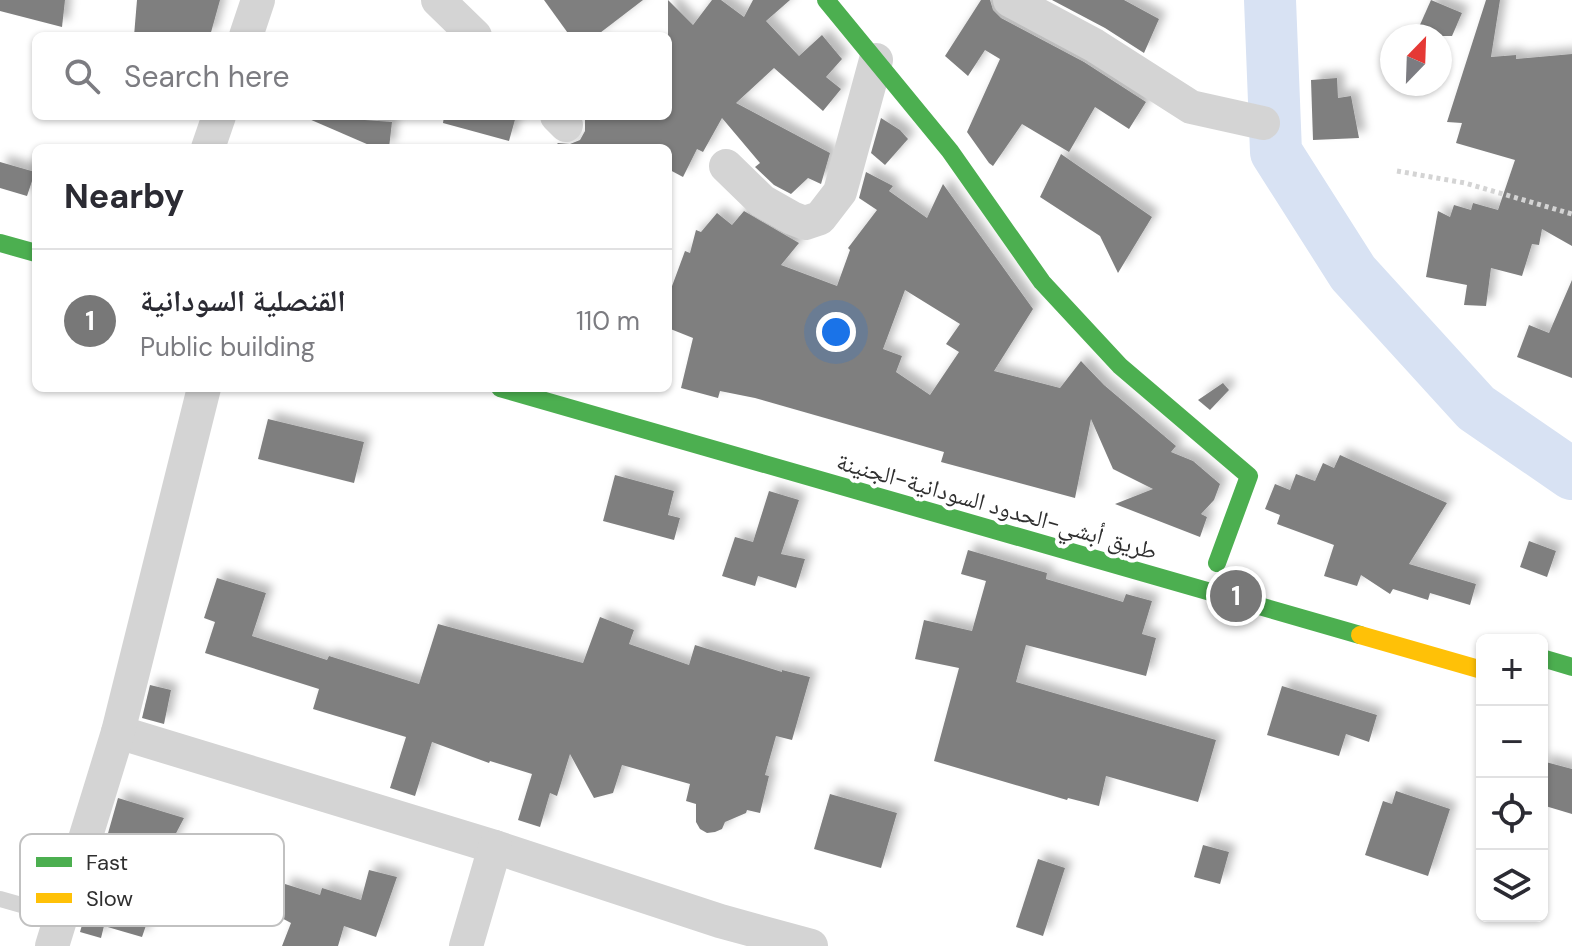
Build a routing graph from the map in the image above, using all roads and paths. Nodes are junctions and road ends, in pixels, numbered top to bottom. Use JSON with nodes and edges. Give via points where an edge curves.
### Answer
{"nodes":[{"id":1,"x":258,"y":0,"type":"edge"},
{"id":2,"x":438,"y":0,"type":"edge"},
{"id":3,"x":826,"y":0,"type":"edge"},
{"id":4,"x":1010,"y":0,"type":"edge"},
{"id":5,"x":247,"y":32,"type":"edge"},
{"id":6,"x":471,"y":32,"type":"edge"},
{"id":7,"x":876,"y":60,"type":"junction"},
{"id":8,"x":218,"y":120,"type":"edge"},
{"id":9,"x":1263,"y":123,"type":"dead end"},
{"id":10,"x":209,"y":144,"type":"edge"},
{"id":11,"x":726,"y":166,"type":"dead end"},
{"id":12,"x":1397,"y":171,"type":"dead end"},
{"id":13,"x":1572,"y":214,"type":"edge"},
{"id":14,"x":0,"y":243,"type":"edge"},
{"id":15,"x":32,"y":252,"type":"edge"},
{"id":16,"x":203,"y":392,"type":"edge"},
{"id":17,"x":515,"y":392,"type":"edge"},
{"id":18,"x":1217,"y":563,"type":"dead end"},
{"id":19,"x":1548,"y":660,"type":"edge"},
{"id":20,"x":1572,"y":667,"type":"edge"},
{"id":21,"x":1476,"y":668,"type":"edge"},
{"id":22,"x":118,"y":732,"type":"junction"},
{"id":23,"x":86,"y":834,"type":"edge"},
{"id":24,"x":495,"y":847,"type":"junction"},
{"id":25,"x":0,"y":899,"type":"edge"},
{"id":26,"x":20,"y":910,"type":"edge"},
{"id":27,"x":716,"y":934,"type":"edge"},
{"id":28,"x":466,"y":946,"type":"edge"},
{"id":29,"x":811,"y":946,"type":"edge"}],
"edges":[{"from":1,"to":5,"type":"street"},
{"from":2,"to":6,"type":"street"},
{"from":3,"to":7,"type":"main road"},
{"from":4,"to":9,"type":"street","via":[[1094,45],[1191,107]]},
{"from":7,"to":11,"type":"street","via":[[840,192],[820,218],[805,223],[792,218],[762,201]]},
{"from":7,"to":18,"type":"main road","via":[[950,151],[1042,282],[1120,366],[1249,476]]},
{"from":8,"to":10,"type":"street"},
{"from":12,"to":13,"type":"path","via":[[1465,183]]},
{"from":14,"to":15,"type":"main road"},
{"from":16,"to":22,"type":"street"},
{"from":17,"to":21,"type":"main road","name":"طريق أبشي-الحدود السودانية-الجنينة","via":[[912,500]]},
{"from":19,"to":20,"type":"main road"},
{"from":22,"to":23,"type":"street"},
{"from":22,"to":24,"type":"street"},
{"from":24,"to":27,"type":"street"},
{"from":24,"to":28,"type":"street"},
{"from":25,"to":26,"type":"lane"},
{"from":27,"to":29,"type":"street"}]}
